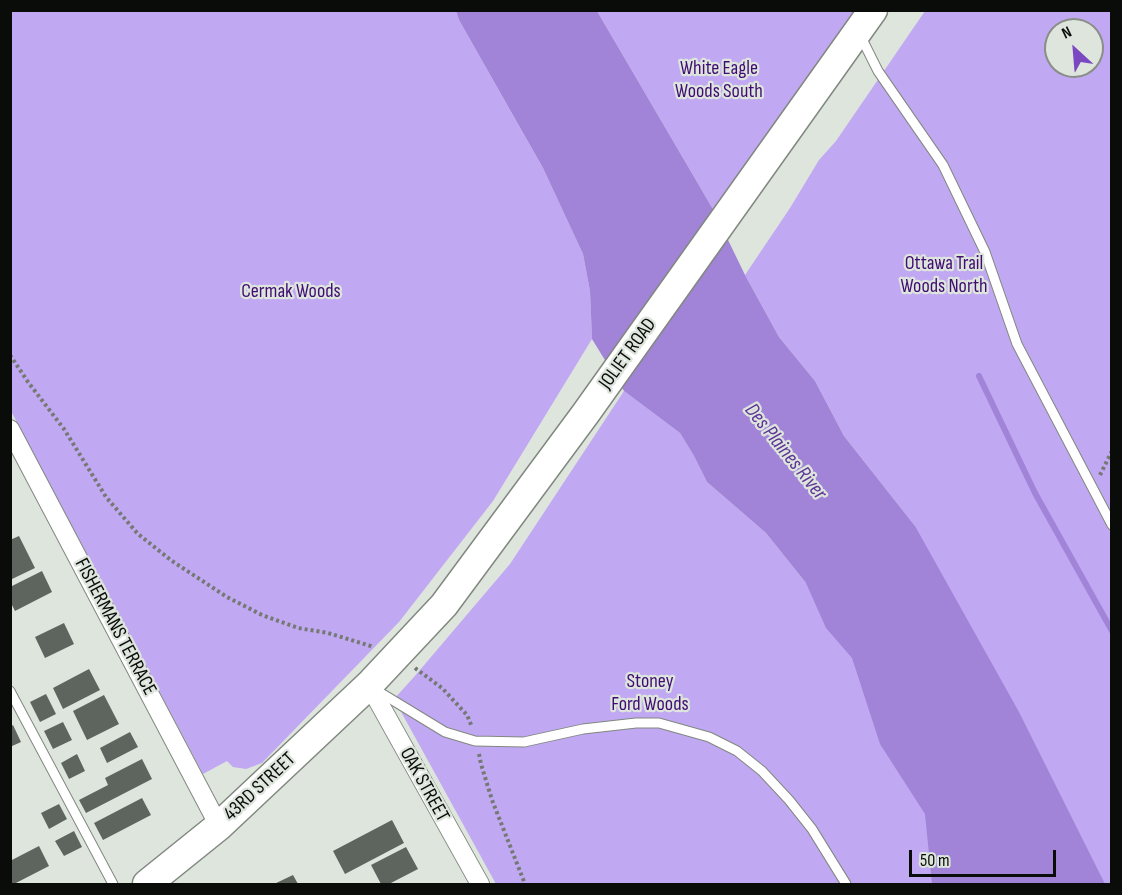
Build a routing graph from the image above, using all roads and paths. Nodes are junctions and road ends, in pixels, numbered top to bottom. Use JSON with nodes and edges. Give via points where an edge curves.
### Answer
{"nodes":[{"id":1,"x":866,"y":21,"type":"edge"},
{"id":2,"x":10,"y":355,"type":"edge"},
{"id":3,"x":10,"y":429,"type":"edge"},
{"id":4,"x":1112,"y":451,"type":"edge"},
{"id":5,"x":1093,"y":490,"type":"junction"},
{"id":6,"x":1112,"y":525,"type":"edge"},
{"id":7,"x":374,"y":647,"type":"dead end"},
{"id":8,"x":420,"y":670,"type":"dead end"},
{"id":9,"x":369,"y":686,"type":"junction"},
{"id":10,"x":10,"y":691,"type":"edge"},
{"id":11,"x":473,"y":729,"type":"dead end"},
{"id":12,"x":479,"y":752,"type":"dead end"},
{"id":13,"x":219,"y":826,"type":"junction"},
{"id":14,"x":113,"y":885,"type":"edge"},
{"id":15,"x":147,"y":885,"type":"edge"},
{"id":16,"x":480,"y":885,"type":"edge"},
{"id":17,"x":525,"y":885,"type":"edge"},
{"id":18,"x":846,"y":885,"type":"edge"}],
"edges":[{"from":1,"to":5,"type":"lane","via":[[878,70],[943,165],[985,252],[1017,344]]},
{"from":1,"to":9,"type":"main road","name":"JOLIET ROAD","via":[[586,413],[444,604]]},
{"from":2,"to":7,"type":"path","via":[[64,429],[106,497],[138,534],[226,597],[262,615]]},
{"from":3,"to":13,"type":"street","name":"FISHERMANS TERRACE"},
{"from":4,"to":5,"type":"path"},
{"from":5,"to":6,"type":"lane"},
{"from":8,"to":11,"type":"path","via":[[467,715]]},
{"from":9,"to":13,"type":"main road","name":"43RD STREET"},
{"from":9,"to":16,"type":"street","name":"OAK STREET"},
{"from":9,"to":18,"type":"lane","via":[[445,732],[476,741],[524,742],[636,723],[659,723],[709,737],[737,751],[776,786],[812,829]]},
{"from":10,"to":14,"type":"lane"},
{"from":12,"to":17,"type":"path","via":[[492,800]]},
{"from":13,"to":15,"type":"main road","name":"43RD STREET"}]}
